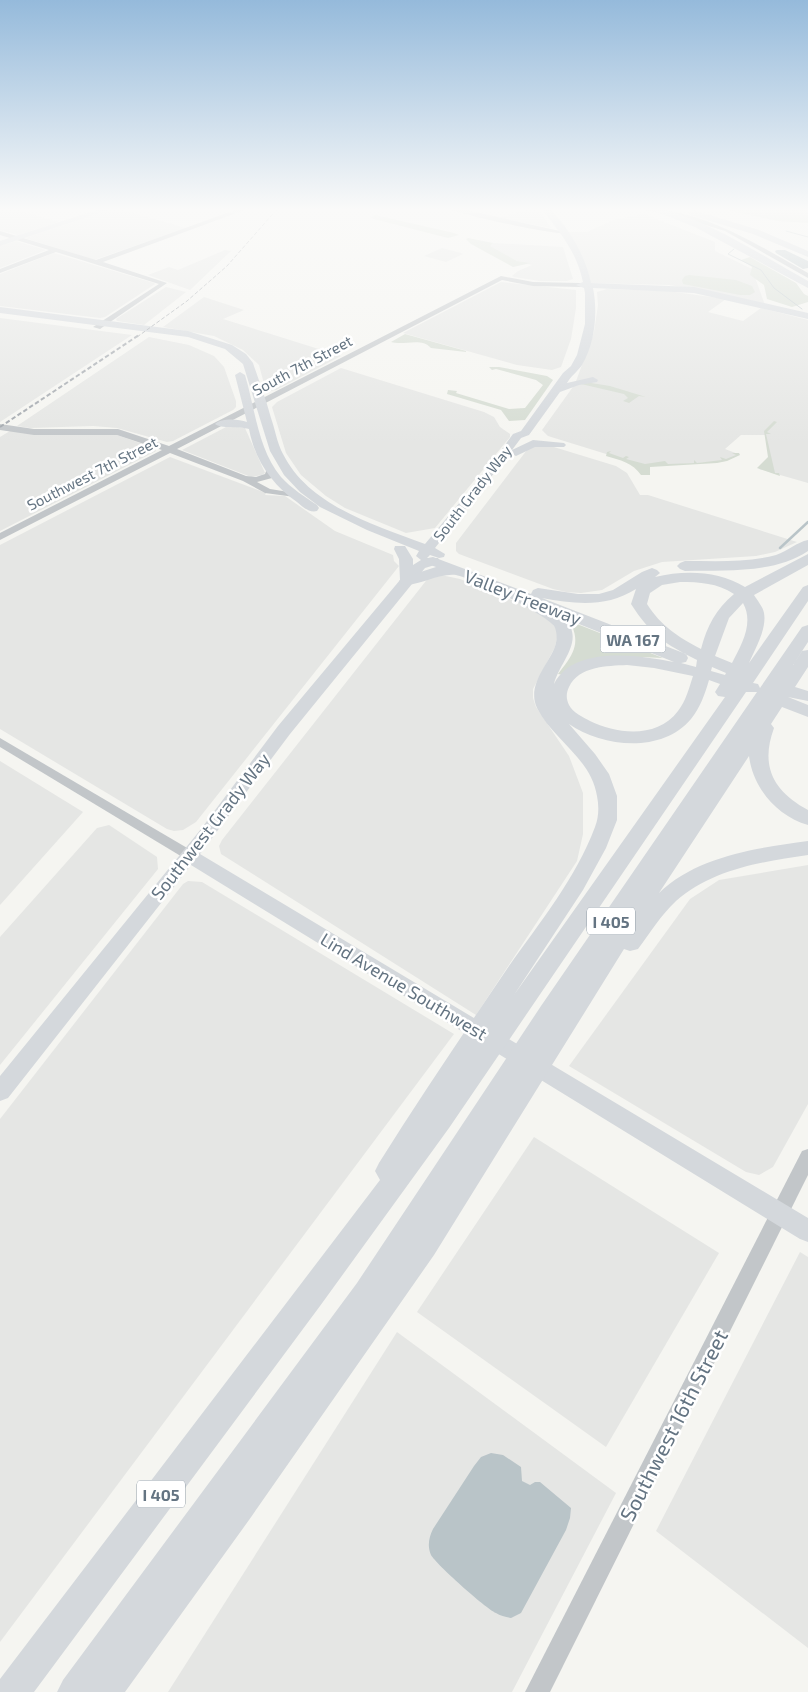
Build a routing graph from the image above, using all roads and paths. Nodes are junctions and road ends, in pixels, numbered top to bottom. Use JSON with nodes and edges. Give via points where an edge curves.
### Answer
{"nodes":[{"id":1,"x":158,"y":287,"type":"edge"},
{"id":2,"x":484,"y":287,"type":"edge"},
{"id":3,"x":572,"y":287,"type":"edge"},
{"id":4,"x":602,"y":287,"type":"edge"},
{"id":5,"x":628,"y":287,"type":"edge"},
{"id":6,"x":586,"y":288,"type":"junction"},
{"id":7,"x":0,"y":310,"type":"edge"},
{"id":8,"x":0,"y":315,"type":"edge"},
{"id":9,"x":808,"y":316,"type":"edge"},
{"id":10,"x":101,"y":325,"type":"junction"},
{"id":11,"x":583,"y":332,"type":"junction"},
{"id":12,"x":577,"y":365,"type":"junction"},
{"id":13,"x":567,"y":375,"type":"junction"},
{"id":14,"x":556,"y":391,"type":"junction"},
{"id":15,"x":255,"y":401,"type":"junction"},
{"id":16,"x":535,"y":420,"type":"junction"},
{"id":17,"x":220,"y":424,"type":"junction"},
{"id":18,"x":0,"y":427,"type":"edge"},
{"id":19,"x":252,"y":427,"type":"junction"},
{"id":20,"x":525,"y":433,"type":"junction"},
{"id":21,"x":171,"y":450,"type":"junction"},
{"id":22,"x":516,"y":453,"type":"junction"},
{"id":23,"x":270,"y":471,"type":"junction"},
{"id":24,"x":244,"y":479,"type":"junction"},
{"id":25,"x":292,"y":495,"type":"junction"},
{"id":26,"x":442,"y":533,"type":"junction"},
{"id":27,"x":0,"y":537,"type":"edge"},
{"id":28,"x":401,"y":544,"type":"junction"},
{"id":29,"x":808,"y":544,"type":"edge"},
{"id":30,"x":429,"y":557,"type":"junction"},
{"id":31,"x":808,"y":558,"type":"edge"},
{"id":32,"x":462,"y":573,"type":"junction"},
{"id":33,"x":407,"y":581,"type":"junction"},
{"id":34,"x":808,"y":590,"type":"edge"},
{"id":35,"x":524,"y":593,"type":"junction"},
{"id":36,"x":808,"y":630,"type":"edge"},
{"id":37,"x":808,"y":655,"type":"edge"},
{"id":38,"x":751,"y":659,"type":"junction"},
{"id":39,"x":808,"y":662,"type":"edge"},
{"id":40,"x":740,"y":674,"type":"junction"},
{"id":41,"x":788,"y":679,"type":"junction"},
{"id":42,"x":808,"y":698,"type":"edge"},
{"id":43,"x":759,"y":703,"type":"junction"},
{"id":44,"x":808,"y":712,"type":"edge"},
{"id":45,"x":0,"y":742,"type":"edge"},
{"id":46,"x":808,"y":818,"type":"edge"},
{"id":47,"x":207,"y":833,"type":"junction"},
{"id":48,"x":808,"y":848,"type":"edge"},
{"id":49,"x":189,"y":856,"type":"junction"},
{"id":50,"x":214,"y":871,"type":"junction"},
{"id":51,"x":0,"y":1092,"type":"edge"},
{"id":52,"x":514,"y":1105,"type":"junction"},
{"id":53,"x":808,"y":1156,"type":"edge"},
{"id":54,"x":779,"y":1214,"type":"junction"},
{"id":55,"x":808,"y":1231,"type":"edge"},
{"id":56,"x":310,"y":1296,"type":"junction"},
{"id":57,"x":12,"y":1692,"type":"edge"},
{"id":58,"x":75,"y":1692,"type":"edge"},
{"id":59,"x":104,"y":1692,"type":"edge"},
{"id":60,"x":537,"y":1692,"type":"edge"}],
"edges":[{"from":1,"to":10,"type":"street"},
{"from":2,"to":15,"type":"street","name":"South 7th Street","via":[[280,392]]},
{"from":3,"to":6,"type":"street"},
{"from":4,"to":6,"type":"main road"},
{"from":5,"to":9,"type":"main road","via":[[694,290]]},
{"from":6,"to":11,"type":"main road","name":"South Grady Way"},
{"from":7,"to":10,"type":"main road","number":"WA 167"},
{"from":8,"to":10,"type":"main road","number":"WA 167"},
{"from":10,"to":15,"type":"main road","number":"WA 167","via":[[182,339],[224,355],[237,369]]},
{"from":10,"to":15,"type":"main road","number":"WA 167","via":[[188,334],[223,344],[248,363]]},
{"from":11,"to":12,"type":"main road","name":"South Grady Way"},
{"from":11,"to":13,"type":"main road","name":"South Grady Way","via":[[565,370]]},
{"from":12,"to":13,"type":"main road","name":"South Grady Way"},
{"from":12,"to":14,"type":"main road","via":[[580,373],[593,380],[574,382]]},
{"from":13,"to":14,"type":"main road","name":"South Grady Way"},
{"from":14,"to":16,"type":"main road","name":"South Grady Way"},
{"from":15,"to":17,"type":"street","name":"South 7th Street"},
{"from":15,"to":19,"type":"main road","number":"WA 167"},
{"from":15,"to":28,"type":"main road","number":"WA 167","via":[[277,455],[302,488],[329,507]]},
{"from":16,"to":20,"type":"main road","name":"South Grady Way"},
{"from":16,"to":22,"type":"main road","via":[[541,434],[560,445],[533,443]]},
{"from":17,"to":19,"type":"main road","via":[[237,422]]},
{"from":17,"to":21,"type":"street","name":"South 7th Street"},
{"from":18,"to":21,"type":"street","via":[[34,432],[112,431]]},
{"from":19,"to":23,"type":"main road","number":"WA 167"},
{"from":20,"to":22,"type":"main road","name":"South Grady Way","via":[[527,438]]},
{"from":20,"to":26,"type":"main road","name":"South Grady Way","via":[[517,436]]},
{"from":21,"to":24,"type":"street"},
{"from":21,"to":27,"type":"street","name":"Southwest 7th Street"},
{"from":22,"to":30,"type":"main road","name":"South Grady Way"},
{"from":23,"to":24,"type":"street","via":[[265,478]]},
{"from":23,"to":25,"type":"main road","number":"WA 167"},
{"from":24,"to":25,"type":"street","via":[[268,491]]},
{"from":25,"to":28,"type":"main road","number":"WA 167","via":[[342,526]]},
{"from":26,"to":28,"type":"main road"},
{"from":26,"to":30,"type":"main road","name":"South Grady Way"},
{"from":28,"to":30,"type":"main road","number":"WA 167"},
{"from":28,"to":33,"type":"main road","via":[[406,559]]},
{"from":29,"to":35,"type":"highway","via":[[793,554],[755,563],[682,566],[658,571],[618,593],[595,599]]},
{"from":30,"to":32,"type":"highway","name":"Valley Freeway","number":"WA 167"},
{"from":30,"to":33,"type":"main road","name":"Southwest Grady Way"},
{"from":30,"to":35,"type":"highway","name":"Valley Freeway","number":"WA 167"},
{"from":31,"to":43,"type":"highway","via":[[738,599],[721,618],[698,682],[691,705],[680,721],[667,729],[642,737],[611,736],[585,727],[569,716],[558,695],[562,682],[579,668],[622,660],[666,664]]},
{"from":32,"to":33,"type":"highway","via":[[432,572]]},
{"from":32,"to":35,"type":"highway","name":"Valley Freeway"},
{"from":33,"to":47,"type":"main road","name":"Southwest Grady Way","via":[[284,730]]},
{"from":34,"to":38,"type":"highway","number":"I 405"},
{"from":35,"to":40,"type":"highway","name":"Valley Freeway","number":"WA 167"},
{"from":35,"to":43,"type":"highway","name":"Valley Freeway","number":"WA 167","via":[[677,657]]},
{"from":35,"to":56,"type":"highway","via":[[526,602],[552,614],[567,635],[566,643],[545,681],[544,701],[552,717],[600,776],[608,805],[605,826],[560,908],[441,1085]]},
{"from":36,"to":41,"type":"highway"},
{"from":37,"to":41,"type":"highway"},
{"from":38,"to":40,"type":"highway","via":[[756,610],[749,599],[734,587],[686,576],[656,581],[643,591],[639,607],[658,629]]},
{"from":38,"to":56,"type":"highway","number":"I 405","via":[[692,756],[440,1120]]},
{"from":39,"to":41,"type":"highway"},
{"from":40,"to":41,"type":"highway","name":"Valley Freeway","number":"WA 167"},
{"from":41,"to":42,"type":"highway","name":"Valley Freeway","number":"WA 167"},
{"from":41,"to":43,"type":"highway"},
{"from":43,"to":44,"type":"highway","name":"Valley Freeway","number":"WA 167"},
{"from":43,"to":46,"type":"highway","via":[[761,773],[776,796]]},
{"from":43,"to":52,"type":"highway","via":[[664,868]]},
{"from":43,"to":58,"type":"highway","number":"I 405","via":[[513,1068],[367,1293]]},
{"from":45,"to":49,"type":"street","name":"Lind Avenue Southwest"},
{"from":47,"to":49,"type":"main road","name":"Southwest Grady Way"},
{"from":47,"to":50,"type":"main road"},
{"from":48,"to":52,"type":"highway","via":[[724,864],[669,896],[608,969],[570,1029]]},
{"from":49,"to":50,"type":"main road","name":"Lind Avenue Southwest"},
{"from":49,"to":51,"type":"main road","name":"Southwest Grady Way"},
{"from":50,"to":54,"type":"main road","name":"Lind Avenue Southwest"},
{"from":52,"to":59,"type":"highway","via":[[424,1246]]},
{"from":53,"to":54,"type":"street","name":"Southwest 16th Street"},
{"from":54,"to":55,"type":"main road","name":"Lind Avenue Southwest"},
{"from":54,"to":60,"type":"street","name":"Southwest 16th Street"},
{"from":56,"to":57,"type":"highway","number":"I 405"}]}
